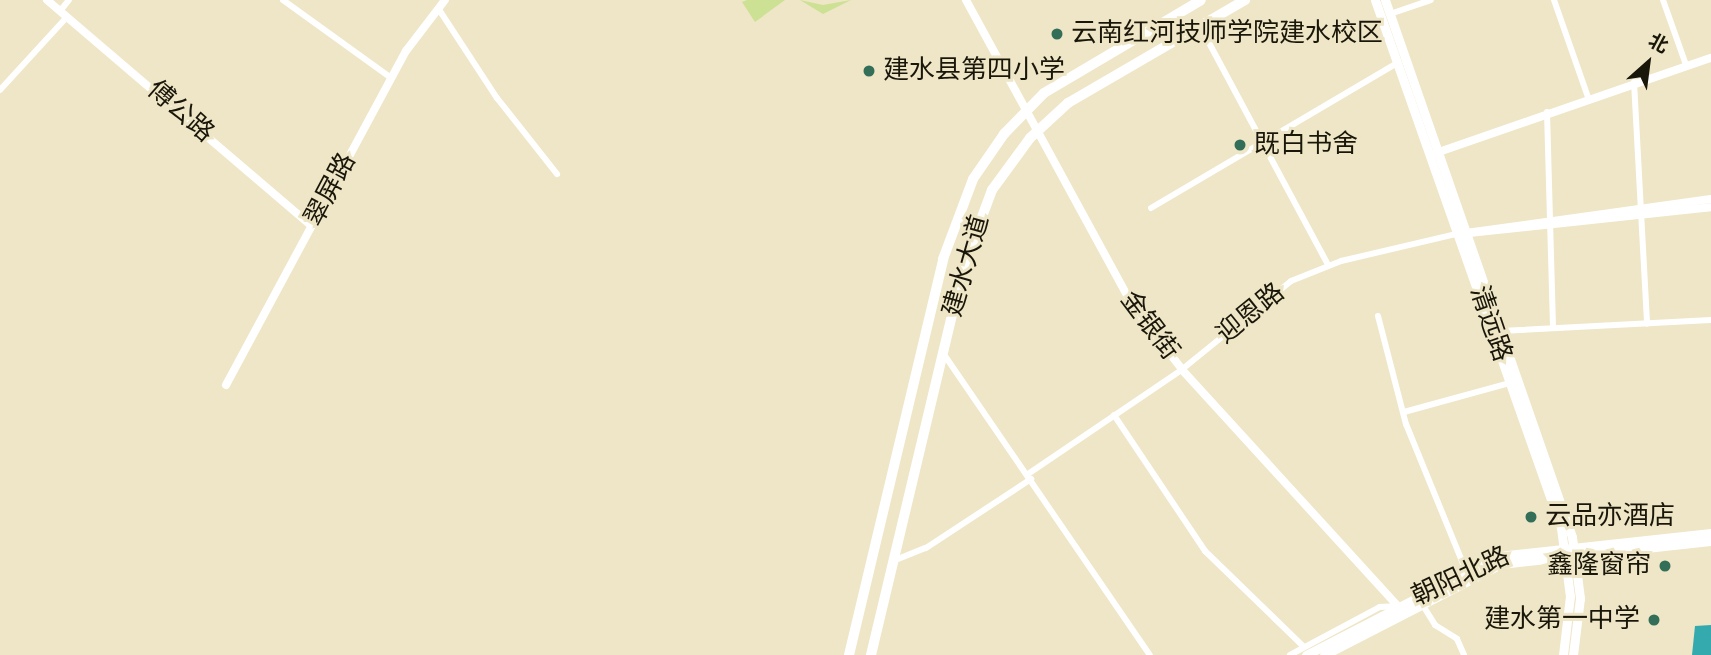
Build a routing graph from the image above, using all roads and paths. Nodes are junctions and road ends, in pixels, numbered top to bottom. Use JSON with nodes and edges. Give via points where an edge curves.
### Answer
{"nodes":[{"id":1,"x":47,"y":0,"type":"edge"},
{"id":2,"x":69,"y":0,"type":"edge"},
{"id":3,"x":283,"y":0,"type":"edge"},
{"id":4,"x":445,"y":0,"type":"edge"},
{"id":5,"x":966,"y":0,"type":"edge"},
{"id":6,"x":1201,"y":0,"type":"edge"},
{"id":7,"x":1245,"y":0,"type":"edge"},
{"id":8,"x":1375,"y":0,"type":"edge"},
{"id":9,"x":1385,"y":0,"type":"edge"},
{"id":10,"x":1431,"y":0,"type":"edge"},
{"id":11,"x":1554,"y":0,"type":"edge"},
{"id":12,"x":1663,"y":0,"type":"edge"},
{"id":13,"x":436,"y":4,"type":"edge"},
{"id":14,"x":64,"y":14,"type":"junction"},
{"id":15,"x":1390,"y":14,"type":"junction"},
{"id":16,"x":1200,"y":26,"type":"junction"},
{"id":17,"x":1711,"y":58,"type":"edge"},
{"id":18,"x":1397,"y":63,"type":"junction"},
{"id":19,"x":1686,"y":65,"type":"junction"},
{"id":20,"x":391,"y":78,"type":"junction"},
{"id":21,"x":1634,"y":82,"type":"junction"},
{"id":22,"x":0,"y":90,"type":"edge"},
{"id":23,"x":1588,"y":97,"type":"junction"},
{"id":24,"x":1025,"y":111,"type":"junction"},
{"id":25,"x":1547,"y":112,"type":"junction"},
{"id":26,"x":1035,"y":131,"type":"junction"},
{"id":27,"x":1266,"y":142,"type":"junction"},
{"id":28,"x":1434,"y":154,"type":"junction"},
{"id":29,"x":557,"y":174,"type":"dead end"},
{"id":30,"x":1711,"y":199,"type":"edge"},
{"id":31,"x":1711,"y":207,"type":"edge"},
{"id":32,"x":1151,"y":208,"type":"dead end"},
{"id":33,"x":1642,"y":211,"type":"junction"},
{"id":34,"x":1549,"y":222,"type":"junction"},
{"id":35,"x":312,"y":226,"type":"junction"},
{"id":36,"x":1462,"y":233,"type":"junction"},
{"id":37,"x":1328,"y":265,"type":"junction"},
{"id":38,"x":1378,"y":316,"type":"dead end"},
{"id":39,"x":1711,"y":320,"type":"edge"},
{"id":40,"x":1647,"y":324,"type":"junction"},
{"id":41,"x":1553,"y":328,"type":"junction"},
{"id":42,"x":1500,"y":331,"type":"junction"},
{"id":43,"x":943,"y":353,"type":"junction"},
{"id":44,"x":1182,"y":369,"type":"junction"},
{"id":45,"x":1510,"y":383,"type":"junction"},
{"id":46,"x":226,"y":385,"type":"dead end"},
{"id":47,"x":1404,"y":412,"type":"junction"},
{"id":48,"x":1114,"y":415,"type":"junction"},
{"id":49,"x":1030,"y":476,"type":"junction"},
{"id":50,"x":1711,"y":533,"type":"edge"},
{"id":51,"x":1711,"y":541,"type":"edge"},
{"id":52,"x":1570,"y":548,"type":"junction"},
{"id":53,"x":893,"y":561,"type":"junction"},
{"id":54,"x":1465,"y":571,"type":"junction"},
{"id":55,"x":1422,"y":604,"type":"junction"},
{"id":56,"x":1398,"y":606,"type":"junction"},
{"id":57,"x":1305,"y":651,"type":"edge"},
{"id":58,"x":849,"y":655,"type":"edge"},
{"id":59,"x":871,"y":655,"type":"edge"},
{"id":60,"x":1150,"y":655,"type":"edge"},
{"id":61,"x":1290,"y":655,"type":"edge"},
{"id":62,"x":1324,"y":655,"type":"edge"},
{"id":63,"x":1464,"y":655,"type":"edge"},
{"id":64,"x":1563,"y":655,"type":"edge"},
{"id":65,"x":1573,"y":655,"type":"edge"}],
"edges":[{"from":1,"to":14,"type":"street","name":"傅公路"},
{"from":2,"to":14,"type":"street"},
{"from":3,"to":20,"type":"street"},
{"from":4,"to":13,"type":"street","name":"翠屏路"},
{"from":5,"to":24,"type":"street","name":"金银街"},
{"from":6,"to":24,"type":"main road","name":"建水大道","via":[[1066,78]]},
{"from":7,"to":16,"type":"main road","name":"建水大道"},
{"from":8,"to":18,"type":"main road","name":"清远路"},
{"from":9,"to":15,"type":"main road","name":"清远路"},
{"from":10,"to":15,"type":"street"},
{"from":11,"to":23,"type":"street"},
{"from":12,"to":19,"type":"street"},
{"from":13,"to":20,"type":"street","name":"翠屏路"},
{"from":13,"to":29,"type":"street","via":[[497,99]]},
{"from":14,"to":22,"type":"street"},
{"from":14,"to":35,"type":"street","name":"傅公路"},
{"from":15,"to":28,"type":"main road","name":"清远路"},
{"from":16,"to":26,"type":"main road","name":"建水大道","via":[[1078,96]]},
{"from":16,"to":27,"type":"street"},
{"from":17,"to":19,"type":"street"},
{"from":18,"to":27,"type":"street"},
{"from":18,"to":28,"type":"main road","name":"清远路"},
{"from":19,"to":21,"type":"street"},
{"from":20,"to":35,"type":"street","name":"翠屏路"},
{"from":21,"to":23,"type":"street"},
{"from":21,"to":33,"type":"street"},
{"from":23,"to":25,"type":"street"},
{"from":24,"to":26,"type":"street","name":"金银街"},
{"from":24,"to":58,"type":"main road","name":"建水大道","via":[[973,179],[948,240]]},
{"from":25,"to":28,"type":"street"},
{"from":25,"to":34,"type":"street"},
{"from":26,"to":43,"type":"main road","name":"建水大道","via":[[981,215]]},
{"from":26,"to":44,"type":"street","name":"金银街","via":[[1119,285]]},
{"from":27,"to":32,"type":"street"},
{"from":27,"to":37,"type":"street"},
{"from":28,"to":36,"type":"main road","name":"清远路"},
{"from":30,"to":33,"type":"street","name":"迎恩路"},
{"from":31,"to":33,"type":"street","name":"迎恩路"},
{"from":33,"to":34,"type":"street","name":"迎恩路"},
{"from":33,"to":40,"type":"street"},
{"from":34,"to":36,"type":"street","name":"迎恩路"},
{"from":34,"to":41,"type":"street"},
{"from":35,"to":46,"type":"street","name":"翠屏路"},
{"from":36,"to":37,"type":"street","name":"迎恩路"},
{"from":36,"to":42,"type":"main road","name":"清远路"},
{"from":36,"to":45,"type":"main road","name":"清远路"},
{"from":37,"to":44,"type":"street","name":"迎恩路","via":[[1279,289]]},
{"from":38,"to":47,"type":"street"},
{"from":39,"to":40,"type":"street"},
{"from":40,"to":41,"type":"street"},
{"from":41,"to":42,"type":"street"},
{"from":42,"to":52,"type":"main road","name":"清远路"},
{"from":43,"to":49,"type":"street"},
{"from":43,"to":53,"type":"main road","name":"建水大道"},
{"from":44,"to":48,"type":"street","name":"迎恩路"},
{"from":44,"to":56,"type":"street","name":"金银街"},
{"from":45,"to":47,"type":"street"},
{"from":45,"to":52,"type":"main road","name":"清远路"},
{"from":47,"to":54,"type":"street"},
{"from":48,"to":49,"type":"street","name":"迎恩路"},
{"from":48,"to":57,"type":"street","via":[[1205,551]]},
{"from":49,"to":53,"type":"street","name":"迎恩路","via":[[926,548]]},
{"from":49,"to":60,"type":"street"},
{"from":50,"to":52,"type":"main road","name":"朝阳北路"},
{"from":51,"to":52,"type":"main road","name":"朝阳北路"},
{"from":52,"to":54,"type":"main road","name":"朝阳北路","via":[[1519,550]]},
{"from":52,"to":55,"type":"main road","name":"朝阳北路","via":[[1501,564]]},
{"from":52,"to":64,"type":"main road","name":"清远路"},
{"from":52,"to":65,"type":"main road","name":"清远路","via":[[1580,598]]},
{"from":53,"to":59,"type":"main road","name":"建水大道"},
{"from":54,"to":56,"type":"main road","name":"朝阳北路"},
{"from":55,"to":62,"type":"main road","name":"朝阳北路"},
{"from":55,"to":63,"type":"street","via":[[1435,625],[1457,639]]},
{"from":56,"to":57,"type":"main road","name":"朝阳北路"},
{"from":57,"to":61,"type":"street"}]}
